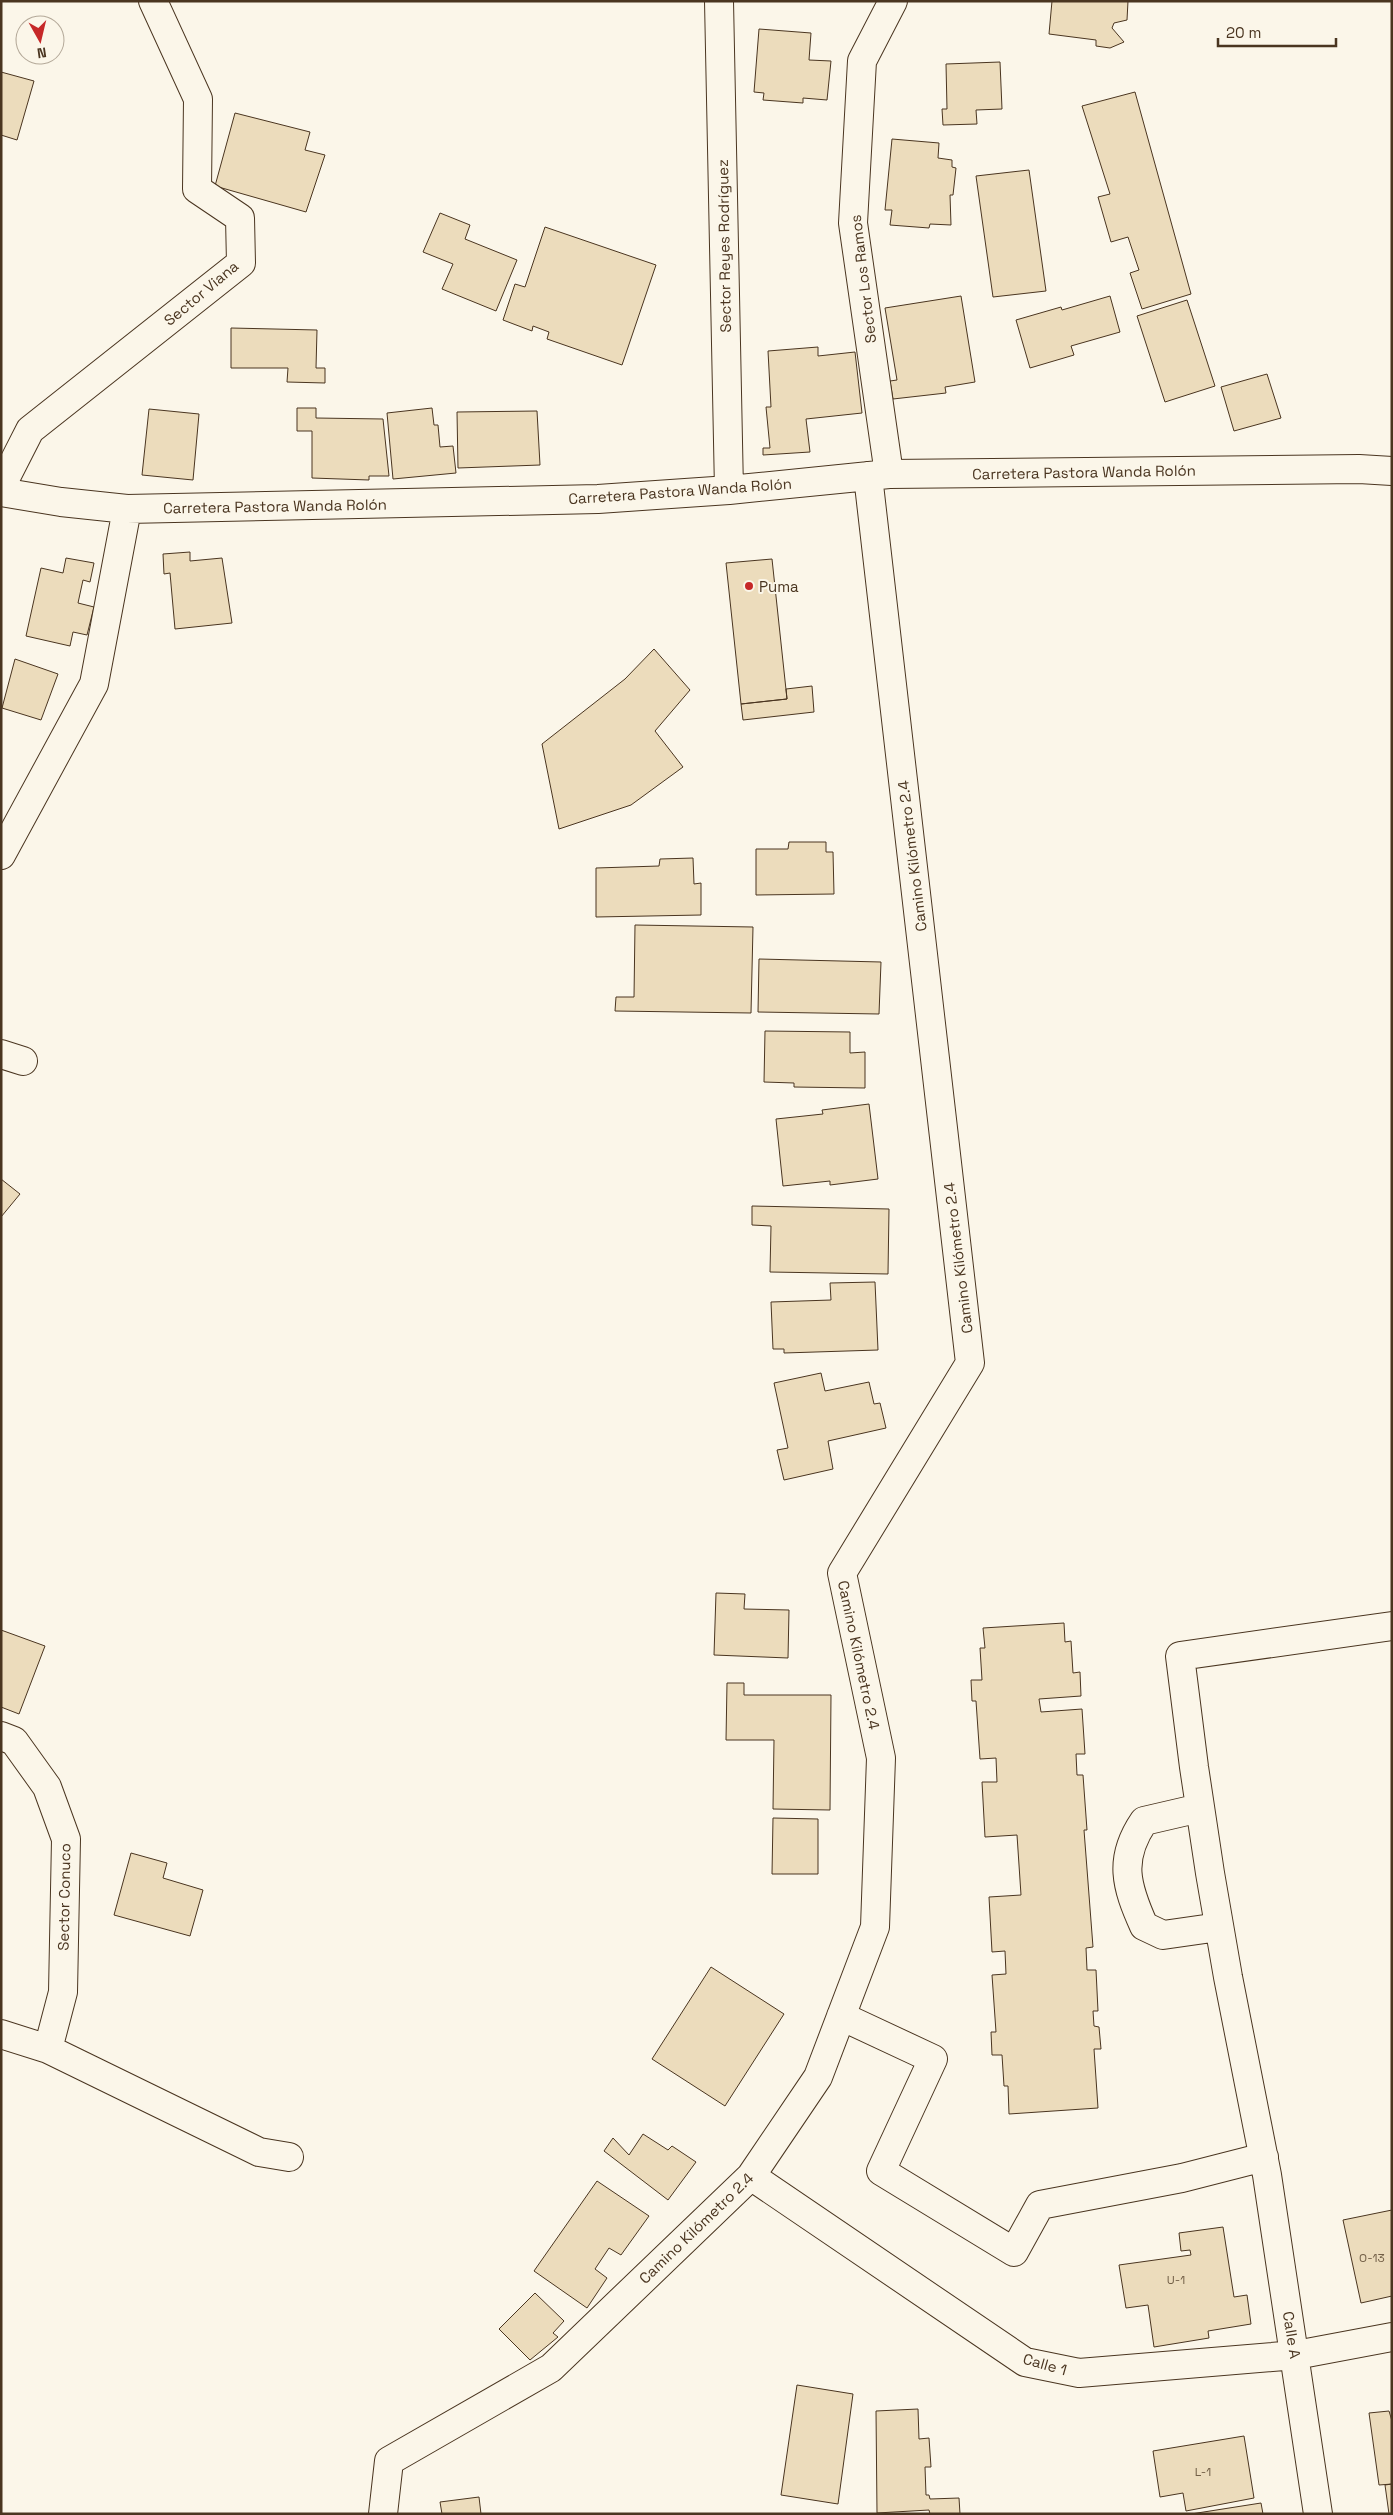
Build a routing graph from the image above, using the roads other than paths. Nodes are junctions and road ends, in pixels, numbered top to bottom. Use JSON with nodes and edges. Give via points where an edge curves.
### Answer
{"nodes":[{"id":1,"x":153,"y":1,"type":"edge"},
{"id":2,"x":719,"y":1,"type":"edge"},
{"id":3,"x":893,"y":1,"type":"edge"},
{"id":4,"x":1392,"y":455,"type":"edge"},
{"id":5,"x":1359,"y":469,"type":"junction"},
{"id":6,"x":1392,"y":471,"type":"edge"},
{"id":7,"x":878,"y":475,"type":"junction"},
{"id":8,"x":1,"y":487,"type":"edge"},
{"id":9,"x":729,"y":490,"type":"junction"},
{"id":10,"x":1,"y":492,"type":"edge"},
{"id":11,"x":127,"y":509,"type":"junction"},
{"id":12,"x":1,"y":856,"type":"edge"},
{"id":13,"x":1392,"y":1626,"type":"edge"},
{"id":14,"x":1,"y":1736,"type":"edge"},
{"id":15,"x":1200,"y":1808,"type":"junction"},
{"id":16,"x":1219,"y":1927,"type":"junction"},
{"id":17,"x":841,"y":2016,"type":"junction"},
{"id":18,"x":1,"y":2034,"type":"edge"},
{"id":19,"x":48,"y":2049,"type":"junction"},
{"id":20,"x":289,"y":2157,"type":"dead end"},
{"id":21,"x":1264,"y":2157,"type":"junction"},
{"id":22,"x":751,"y":2176,"type":"junction"},
{"id":23,"x":1392,"y":2337,"type":"edge"},
{"id":24,"x":1296,"y":2355,"type":"junction"},
{"id":25,"x":383,"y":2514,"type":"edge"},
{"id":26,"x":1318,"y":2514,"type":"edge"}],
"edges":[{"from":1,"to":8,"type":"street","name":"Sector Viana","via":[[198,99],[197,189],[240,218],[241,263],[30,430]]},
{"from":2,"to":9,"type":"street","name":"Sector Reyes Rodríguez"},
{"from":3,"to":7,"type":"street","name":"Sector Los Ramos","via":[[862,61],[853,223]]},
{"from":4,"to":5,"type":"street","name":"Carretera Pastora Wanda Rolón"},
{"from":5,"to":6,"type":"street","name":"Carretera Pastora Wanda Rolón"},
{"from":5,"to":7,"type":"street","name":"Carretera Pastora Wanda Rolón"},
{"from":7,"to":9,"type":"street","name":"Carretera Pastora Wanda Rolón"},
{"from":7,"to":17,"type":"street","name":"Camino Kilómetro 2.4","via":[[970,1363],[842,1572],[881,1758],[876,1927]]},
{"from":9,"to":11,"type":"street","name":"Carretera Pastora Wanda Rolón","via":[[598,498]]},
{"from":10,"to":11,"type":"street","name":"Carretera Pastora Wanda Rolón"},
{"from":11,"to":12,"type":"street","via":[[94,684]]},
{"from":13,"to":15,"type":"street","name":"Calle A","via":[[1180,1656]]},
{"from":14,"to":19,"type":"street","name":"Sector Conuco","via":[[14,1741],[48,1786],[66,1839],[63,1992]]},
{"from":15,"to":16,"type":"street","name":"Calle A"},
{"from":15,"to":16,"type":"street","via":[[1144,1821],[1132,1839],[1126,1863],[1135,1905],[1144,1926],[1163,1935]]},
{"from":16,"to":21,"type":"street","name":"Calle A"},
{"from":17,"to":21,"type":"street","via":[[933,2059],[881,2171],[1014,2252],[1040,2205],[1182,2178]]},
{"from":17,"to":22,"type":"street","name":"Camino Kilómetro 2.4","via":[[818,2077]]},
{"from":18,"to":19,"type":"street"},
{"from":19,"to":20,"type":"street","via":[[259,2152]]},
{"from":21,"to":24,"type":"street","name":"Calle A"},
{"from":22,"to":24,"type":"street","name":"Calle 1","via":[[1025,2362],[1079,2373]]},
{"from":22,"to":25,"type":"street","name":"Camino Kilómetro 2.4","via":[[551,2368],[389,2461]]},
{"from":23,"to":24,"type":"street","name":"Calle 1"},
{"from":24,"to":26,"type":"street","name":"Calle A"}]}
